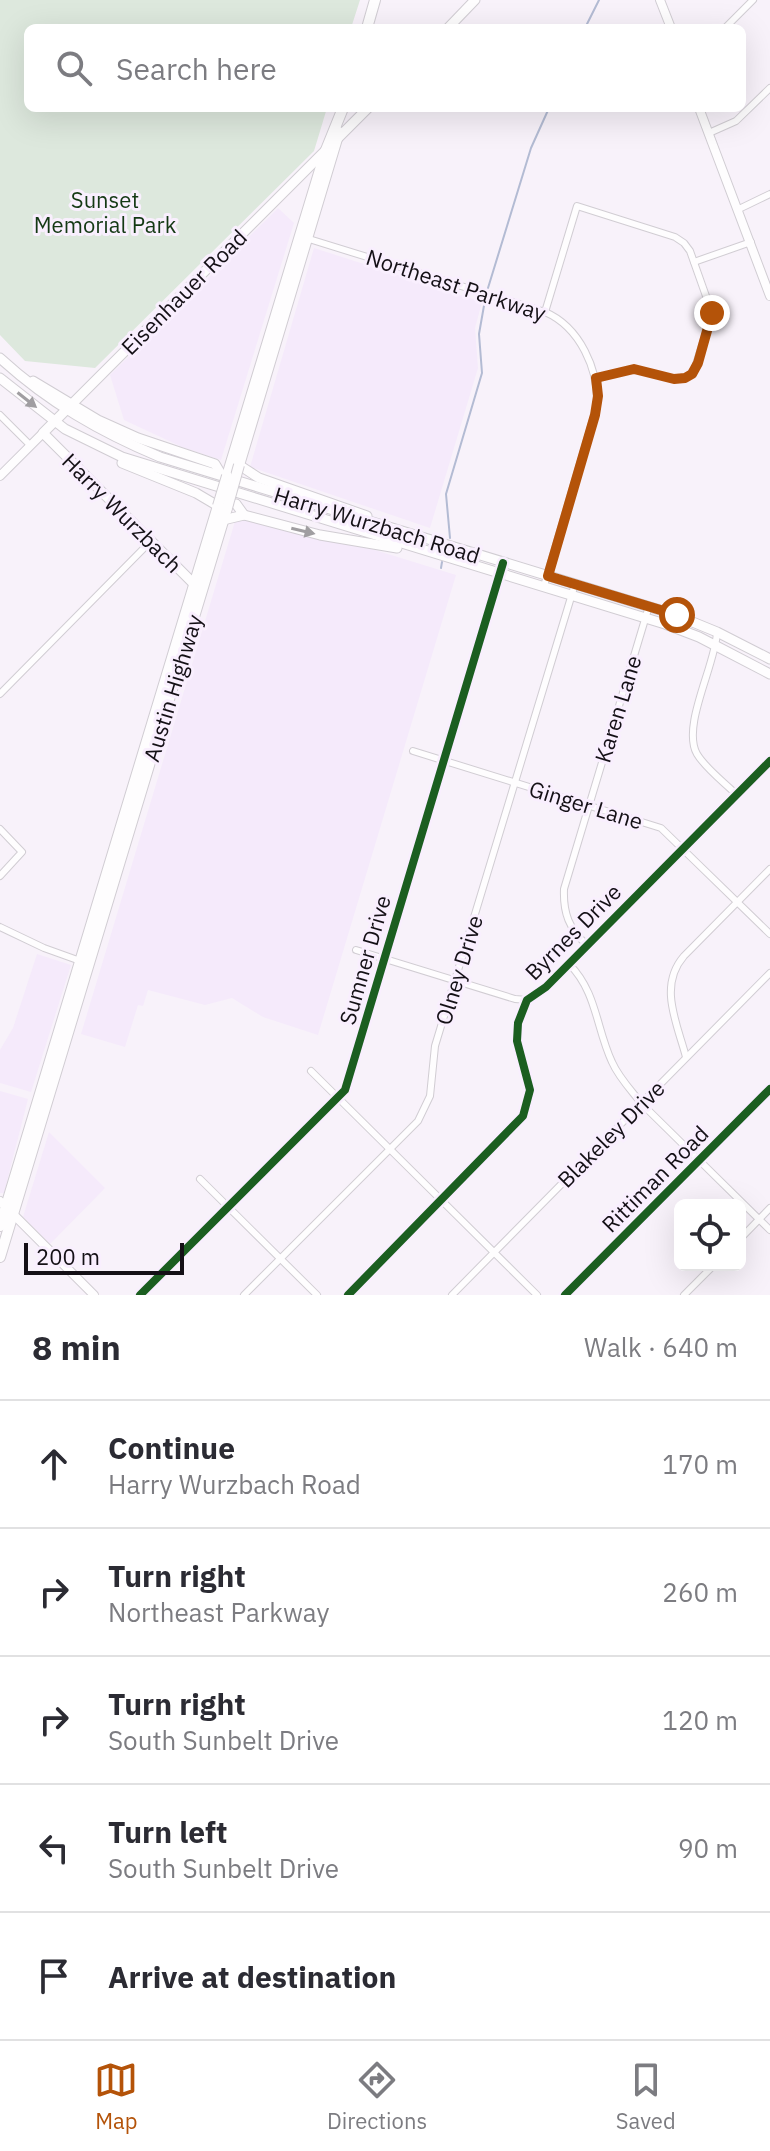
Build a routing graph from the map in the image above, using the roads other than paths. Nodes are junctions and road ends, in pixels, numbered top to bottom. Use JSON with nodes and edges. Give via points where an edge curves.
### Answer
{"nodes":[{"id":1,"x":375,"y":0,"type":"edge"},
{"id":2,"x":475,"y":0,"type":"edge"},
{"id":3,"x":660,"y":0,"type":"edge"},
{"id":4,"x":753,"y":0,"type":"edge"},
{"id":5,"x":368,"y":24,"type":"edge"},
{"id":6,"x":452,"y":24,"type":"edge"},
{"id":7,"x":669,"y":24,"type":"edge"},
{"id":8,"x":729,"y":24,"type":"edge"},
{"id":9,"x":770,"y":88,"type":"edge"},
{"id":10,"x":746,"y":111,"type":"edge"},
{"id":11,"x":364,"y":112,"type":"edge"},
{"id":12,"x":701,"y":112,"type":"edge"},
{"id":13,"x":745,"y":112,"type":"edge"},
{"id":14,"x":341,"y":113,"type":"edge"},
{"id":15,"x":709,"y":133,"type":"junction"},
{"id":16,"x":339,"y":137,"type":"junction"},
{"id":17,"x":326,"y":150,"type":"junction"},
{"id":18,"x":770,"y":194,"type":"edge"},
{"id":19,"x":739,"y":209,"type":"junction"},
{"id":20,"x":309,"y":239,"type":"junction"},
{"id":21,"x":751,"y":242,"type":"junction"},
{"id":22,"x":694,"y":262,"type":"junction"},
{"id":23,"x":770,"y":296,"type":"edge"},
{"id":24,"x":545,"y":312,"type":"junction"},
{"id":25,"x":0,"y":358,"type":"edge"},
{"id":26,"x":0,"y":378,"type":"edge"},
{"id":27,"x":596,"y":378,"type":"junction"},
{"id":28,"x":69,"y":407,"type":"junction"},
{"id":29,"x":251,"y":407,"type":"junction"},
{"id":30,"x":0,"y":415,"type":"edge"},
{"id":31,"x":54,"y":421,"type":"junction"},
{"id":32,"x":43,"y":433,"type":"junction"},
{"id":33,"x":30,"y":445,"type":"junction"},
{"id":34,"x":96,"y":446,"type":"junction"},
{"id":35,"x":233,"y":454,"type":"junction"},
{"id":36,"x":215,"y":464,"type":"junction"},
{"id":37,"x":239,"y":465,"type":"junction"},
{"id":38,"x":221,"y":474,"type":"dead end"},
{"id":39,"x":0,"y":476,"type":"edge"},
{"id":40,"x":259,"y":478,"type":"junction"},
{"id":41,"x":242,"y":481,"type":"dead end"},
{"id":42,"x":215,"y":491,"type":"dead end"},
{"id":43,"x":196,"y":493,"type":"junction"},
{"id":44,"x":236,"y":504,"type":"dead end"},
{"id":45,"x":218,"y":506,"type":"junction"},
{"id":46,"x":244,"y":515,"type":"junction"},
{"id":47,"x":223,"y":520,"type":"junction"},
{"id":48,"x":387,"y":528,"type":"junction"},
{"id":49,"x":214,"y":532,"type":"junction"},
{"id":50,"x":365,"y":537,"type":"junction"},
{"id":51,"x":418,"y":537,"type":"junction"},
{"id":52,"x":150,"y":542,"type":"junction"},
{"id":53,"x":502,"y":568,"type":"junction"},
{"id":54,"x":546,"y":581,"type":"junction"},
{"id":55,"x":198,"y":588,"type":"junction"},
{"id":56,"x":573,"y":589,"type":"junction"},
{"id":57,"x":649,"y":606,"type":"junction"},
{"id":58,"x":646,"y":618,"type":"junction"},
{"id":59,"x":717,"y":632,"type":"junction"},
{"id":60,"x":716,"y":646,"type":"junction"},
{"id":61,"x":770,"y":659,"type":"edge"},
{"id":62,"x":770,"y":674,"type":"edge"},
{"id":63,"x":0,"y":694,"type":"edge"},
{"id":64,"x":413,"y":751,"type":"dead end"},
{"id":65,"x":770,"y":761,"type":"edge"},
{"id":66,"x":444,"y":762,"type":"junction"},
{"id":67,"x":762,"y":769,"type":"junction"},
{"id":68,"x":770,"y":777,"type":"edge"},
{"id":69,"x":515,"y":783,"type":"junction"},
{"id":70,"x":737,"y":795,"type":"junction"},
{"id":71,"x":589,"y":806,"type":"junction"},
{"id":72,"x":0,"y":829,"type":"edge"},
{"id":73,"x":683,"y":848,"type":"junction"},
{"id":74,"x":770,"y":869,"type":"edge"},
{"id":75,"x":0,"y":876,"type":"edge"},
{"id":76,"x":738,"y":902,"type":"junction"},
{"id":77,"x":0,"y":927,"type":"edge"},
{"id":78,"x":770,"y":934,"type":"edge"},
{"id":79,"x":587,"y":945,"type":"junction"},
{"id":80,"x":356,"y":950,"type":"dead end"},
{"id":81,"x":384,"y":959,"type":"junction"},
{"id":82,"x":85,"y":962,"type":"junction"},
{"id":83,"x":569,"y":964,"type":"junction"},
{"id":84,"x":770,"y":973,"type":"edge"},
{"id":85,"x":456,"y":981,"type":"junction"},
{"id":86,"x":527,"y":1000,"type":"junction"},
{"id":87,"x":686,"y":1057,"type":"junction"},
{"id":88,"x":311,"y":1071,"type":"dead end"},
{"id":89,"x":770,"y":1089,"type":"edge"},
{"id":90,"x":337,"y":1098,"type":"junction"},
{"id":91,"x":642,"y":1104,"type":"junction"},
{"id":92,"x":390,"y":1149,"type":"junction"},
{"id":93,"x":699,"y":1161,"type":"junction"},
{"id":94,"x":200,"y":1179,"type":"dead end"},
{"id":95,"x":442,"y":1201,"type":"junction"},
{"id":96,"x":229,"y":1206,"type":"junction"},
{"id":97,"x":6,"y":1207,"type":"edge"},
{"id":98,"x":770,"y":1208,"type":"edge"},
{"id":99,"x":759,"y":1219,"type":"junction"},
{"id":100,"x":0,"y":1226,"type":"edge"},
{"id":101,"x":770,"y":1230,"type":"edge"},
{"id":102,"x":746,"y":1233,"type":"edge"},
{"id":103,"x":493,"y":1253,"type":"junction"},
{"id":104,"x":0,"y":1257,"type":"edge"},
{"id":105,"x":280,"y":1259,"type":"junction"},
{"id":106,"x":708,"y":1271,"type":"edge"},
{"id":107,"x":94,"y":1295,"type":"edge"},
{"id":108,"x":140,"y":1295,"type":"edge"},
{"id":109,"x":244,"y":1295,"type":"edge"},
{"id":110,"x":317,"y":1295,"type":"edge"},
{"id":111,"x":348,"y":1295,"type":"edge"},
{"id":112,"x":452,"y":1295,"type":"edge"},
{"id":113,"x":537,"y":1295,"type":"edge"},
{"id":114,"x":565,"y":1295,"type":"edge"},
{"id":115,"x":684,"y":1295,"type":"edge"}],
"edges":[{"from":1,"to":5,"type":"main road"},
{"from":2,"to":6,"type":"main road"},
{"from":3,"to":7,"type":"street"},
{"from":4,"to":8,"type":"street"},
{"from":9,"to":10,"type":"street"},
{"from":11,"to":16,"type":"main road","name":"Eisenhauer Road"},
{"from":12,"to":15,"type":"street"},
{"from":13,"to":15,"type":"street"},
{"from":14,"to":16,"type":"main road","name":"Austin Highway"},
{"from":14,"to":17,"type":"main road","name":"Austin Highway"},
{"from":15,"to":19,"type":"street"},
{"from":16,"to":17,"type":"main road","name":"Eisenhauer Road"},
{"from":16,"to":20,"type":"main road","name":"Austin Highway"},
{"from":17,"to":28,"type":"main road","name":"Eisenhauer Road"},
{"from":17,"to":29,"type":"main road","name":"Austin Highway"},
{"from":18,"to":19,"type":"street"},
{"from":19,"to":21,"type":"street"},
{"from":20,"to":24,"type":"street","name":"Northeast Parkway"},
{"from":20,"to":29,"type":"main road","name":"Austin Highway"},
{"from":21,"to":22,"type":"street"},
{"from":21,"to":23,"type":"street"},
{"from":22,"to":24,"type":"street","via":[[677,238],[577,206]]},
{"from":22,"to":27,"type":"street","via":[[712,313],[692,374],[674,379],[634,369]]},
{"from":24,"to":27,"type":"street","name":"Northeast Parkway","via":[[571,332]]},
{"from":25,"to":28,"type":"main road","name":"Harry Wurzbach Road"},
{"from":26,"to":31,"type":"main road","name":"Harry Wurzbach Road","one_way":true},
{"from":27,"to":54,"type":"street","name":"Northeast Parkway","via":[[595,415]]},
{"from":28,"to":31,"type":"main road","name":"Eisenhauer Road"},
{"from":28,"to":36,"type":"main road"},
{"from":28,"to":48,"type":"main road","name":"Harry Wurzbach Road","via":[[121,441],[184,466]]},
{"from":29,"to":35,"type":"main road","name":"Austin Highway"},
{"from":29,"to":37,"type":"main road","name":"Austin Highway","via":[[255,406]]},
{"from":30,"to":33,"type":"street"},
{"from":31,"to":32,"type":"main road","name":"Eisenhauer Road"},
{"from":31,"to":34,"type":"main road","name":"Harry Wurzbach Road"},
{"from":32,"to":33,"type":"street","name":"Eisenhauer Road"},
{"from":32,"to":52,"type":"main road","name":"Harry Wurzbach"},
{"from":33,"to":39,"type":"street","name":"Eisenhauer Road"},
{"from":34,"to":43,"type":"main road","via":[[110,458]]},
{"from":34,"to":50,"type":"main road","name":"Harry Wurzbach Road"},
{"from":35,"to":36,"type":"main road"},
{"from":35,"to":45,"type":"main road","name":"Austin Highway","bridge":true},
{"from":36,"to":38,"type":"main road"},
{"from":37,"to":40,"type":"main road"},
{"from":37,"to":47,"type":"main road","name":"Austin Highway","bridge":true},
{"from":40,"to":41,"type":"main road"},
{"from":40,"to":48,"type":"main road","via":[[365,515]]},
{"from":42,"to":43,"type":"main road"},
{"from":43,"to":45,"type":"main road"},
{"from":44,"to":46,"type":"main road"},
{"from":45,"to":49,"type":"main road","name":"Austin Highway"},
{"from":46,"to":47,"type":"main road"},
{"from":46,"to":50,"type":"main road","one_way":true,"via":[[305,531]]},
{"from":47,"to":49,"type":"main road","name":"Austin Highway"},
{"from":48,"to":51,"type":"main road","name":"Harry Wurzbach Road"},
{"from":49,"to":55,"type":"main road","name":"Austin Highway"},
{"from":50,"to":51,"type":"main road"},
{"from":50,"to":53,"type":"main road","name":"Harry Wurzbach Road"},
{"from":51,"to":53,"type":"main road","name":"Harry Wurzbach Road"},
{"from":52,"to":55,"type":"main road","name":"Harry Wurzbach"},
{"from":52,"to":63,"type":"street"},
{"from":53,"to":54,"type":"main road","name":"Harry Wurzbach Road"},
{"from":53,"to":66,"type":"street","name":"Sumner Drive"},
{"from":54,"to":56,"type":"main road","name":"Harry Wurzbach Road"},
{"from":55,"to":82,"type":"main road","name":"Austin Highway"},
{"from":56,"to":57,"type":"main road","name":"Harry Wurzbach Road"},
{"from":56,"to":58,"type":"main road","name":"Harry Wurzbach Road"},
{"from":56,"to":69,"type":"street","name":"Olney Drive"},
{"from":57,"to":58,"type":"street","name":"Karen Lane"},
{"from":57,"to":59,"type":"main road","name":"Harry Wurzbach Road"},
{"from":58,"to":60,"type":"main road","name":"Harry Wurzbach Road"},
{"from":58,"to":71,"type":"street","name":"Karen Lane"},
{"from":59,"to":60,"type":"street"},
{"from":59,"to":61,"type":"main road","name":"Harry Wurzbach Road"},
{"from":60,"to":62,"type":"main road","name":"Harry Wurzbach Road"},
{"from":60,"to":70,"type":"street","via":[[693,741],[701,759]]},
{"from":64,"to":66,"type":"street","name":"Ginger Lane"},
{"from":65,"to":67,"type":"street","name":"Byrnes Drive"},
{"from":66,"to":69,"type":"street","name":"Ginger Lane"},
{"from":66,"to":81,"type":"street","name":"Sumner Drive"},
{"from":67,"to":68,"type":"street"},
{"from":67,"to":70,"type":"street","name":"Byrnes Drive"},
{"from":69,"to":71,"type":"street","name":"Ginger Lane"},
{"from":69,"to":85,"type":"street","name":"Olney Drive"},
{"from":70,"to":73,"type":"street","name":"Byrnes Drive"},
{"from":71,"to":73,"type":"street","name":"Ginger Lane","via":[[661,828]]},
{"from":71,"to":79,"type":"street","name":"Karen Lane","via":[[564,900],[570,925]]},
{"from":72,"to":75,"type":"street","via":[[22,852]]},
{"from":73,"to":76,"type":"street","name":"Ginger Lane"},
{"from":73,"to":79,"type":"street","name":"Byrnes Drive"},
{"from":74,"to":76,"type":"street"},
{"from":76,"to":78,"type":"street","name":"Ginger Lane"},
{"from":76,"to":87,"type":"street","via":[[673,972],[670,996]]},
{"from":77,"to":82,"type":"street"},
{"from":79,"to":83,"type":"street","name":"Byrnes Drive"},
{"from":80,"to":81,"type":"street"},
{"from":81,"to":85,"type":"street"},
{"from":81,"to":90,"type":"street","name":"Sumner Drive","via":[[350,1078]]},
{"from":82,"to":97,"type":"main road","name":"Austin Highway"},
{"from":83,"to":86,"type":"street","name":"Byrnes Drive"},
{"from":83,"to":91,"type":"street","via":[[591,995],[613,1064]]},
{"from":84,"to":87,"type":"street","name":"Blakeley Drive"},
{"from":85,"to":86,"type":"street"},
{"from":85,"to":92,"type":"street","name":"Olney Drive","via":[[435,1046],[427,1107]]},
{"from":86,"to":95,"type":"street","name":"Byrnes Drive","via":[[516,1032],[530,1090],[527,1108]]},
{"from":87,"to":91,"type":"street","name":"Blakeley Drive"},
{"from":88,"to":90,"type":"street"},
{"from":89,"to":93,"type":"street","name":"Rittiman Road"},
{"from":90,"to":92,"type":"street"},
{"from":90,"to":96,"type":"street","name":"Sumner Drive"},
{"from":91,"to":93,"type":"street"},
{"from":91,"to":103,"type":"street","name":"Blakeley Drive"},
{"from":92,"to":95,"type":"street"},
{"from":92,"to":105,"type":"street","name":"Olney Drive"},
{"from":93,"to":99,"type":"street"},
{"from":93,"to":114,"type":"street","name":"Rittiman Road"},
{"from":94,"to":96,"type":"street"},
{"from":95,"to":103,"type":"street"},
{"from":95,"to":111,"type":"street","name":"Byrnes Drive"},
{"from":96,"to":105,"type":"street"},
{"from":96,"to":108,"type":"street","name":"Sumner Drive"},
{"from":97,"to":100,"type":"main road","name":"Austin Highway"},
{"from":97,"to":104,"type":"main road","name":"Austin Highway"},
{"from":97,"to":107,"type":"street"},
{"from":98,"to":99,"type":"street"},
{"from":99,"to":101,"type":"street"},
{"from":99,"to":102,"type":"street"},
{"from":103,"to":112,"type":"street","name":"Blakeley Drive"},
{"from":103,"to":113,"type":"street"},
{"from":105,"to":109,"type":"street","name":"Olney Drive"},
{"from":105,"to":110,"type":"street"},
{"from":106,"to":115,"type":"street"}]}
